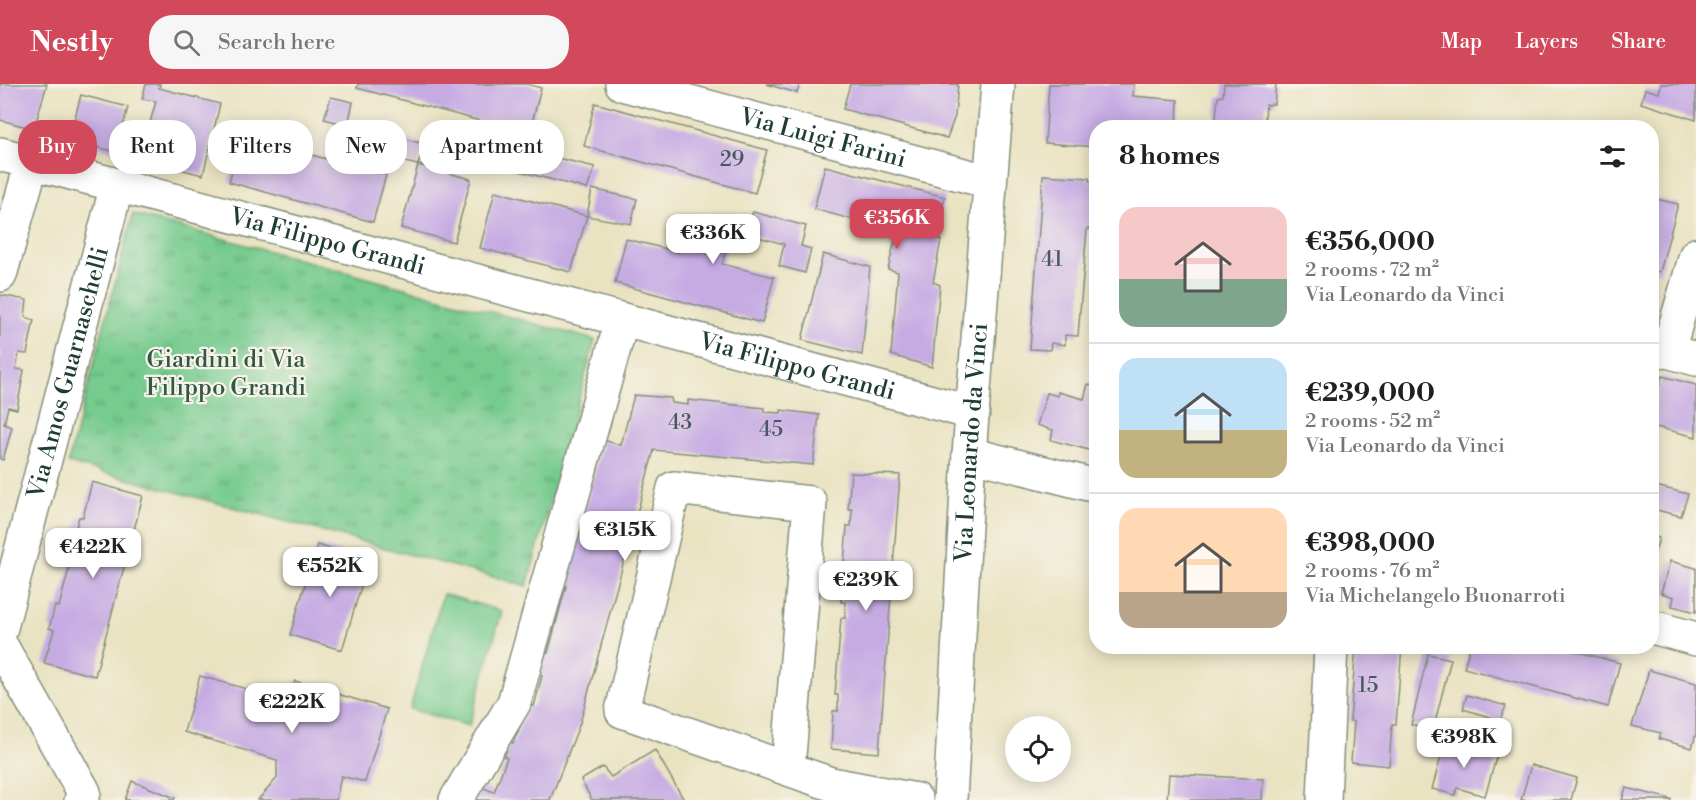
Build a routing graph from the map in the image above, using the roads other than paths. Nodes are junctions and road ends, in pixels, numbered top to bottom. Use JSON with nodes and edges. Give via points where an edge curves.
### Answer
{"nodes":[{"id":1,"x":622,"y":84,"type":"edge"},
{"id":2,"x":998,"y":84,"type":"edge"},
{"id":3,"x":0,"y":154,"type":"edge"},
{"id":4,"x":18,"y":158,"type":"edge"},
{"id":5,"x":29,"y":174,"type":"edge"},
{"id":6,"x":76,"y":174,"type":"edge"},
{"id":7,"x":990,"y":182,"type":"junction"},
{"id":8,"x":117,"y":185,"type":"junction"},
{"id":9,"x":1696,"y":255,"type":"edge"},
{"id":10,"x":0,"y":275,"type":"edge"},
{"id":11,"x":622,"y":320,"type":"junction"},
{"id":12,"x":1672,"y":352,"type":"edge"},
{"id":13,"x":973,"y":413,"type":"junction"},
{"id":14,"x":969,"y":454,"type":"junction"},
{"id":15,"x":1089,"y":484,"type":"edge"},
{"id":16,"x":6,"y":583,"type":"edge"},
{"id":17,"x":1659,"y":629,"type":"edge"},
{"id":18,"x":0,"y":631,"type":"edge"},
{"id":19,"x":1696,"y":639,"type":"edge"},
{"id":20,"x":0,"y":644,"type":"edge"},
{"id":21,"x":1331,"y":654,"type":"edge"},
{"id":22,"x":788,"y":768,"type":"junction"},
{"id":23,"x":81,"y":800,"type":"edge"},
{"id":24,"x":456,"y":800,"type":"edge"},
{"id":25,"x":916,"y":800,"type":"edge"},
{"id":26,"x":950,"y":800,"type":"edge"},
{"id":27,"x":1326,"y":800,"type":"edge"}],
"edges":[{"from":1,"to":7,"type":"street","name":"Via Luigi Farini"},
{"from":2,"to":7,"type":"street","name":"Via Leonardo da Vinci"},
{"from":3,"to":4,"type":"street","name":"Via Filippo Grandi"},
{"from":5,"to":10,"type":"street"},
{"from":6,"to":8,"type":"street","name":"Via Filippo Grandi"},
{"from":7,"to":13,"type":"street","name":"Via Leonardo da Vinci"},
{"from":8,"to":11,"type":"street","name":"Via Filippo Grandi"},
{"from":8,"to":16,"type":"street","name":"Via Amos Guarnaschelli"},
{"from":9,"to":12,"type":"street"},
{"from":11,"to":13,"type":"street","name":"Via Filippo Grandi"},
{"from":11,"to":24,"type":"street","via":[[514,703]]},
{"from":13,"to":14,"type":"street","name":"Via Leonardo da Vinci"},
{"from":14,"to":15,"type":"street"},
{"from":14,"to":26,"type":"street","name":"Via Leonardo da Vinci"},
{"from":16,"to":18,"type":"street","name":"Via Amos Guarnaschelli"},
{"from":17,"to":19,"type":"street"},
{"from":20,"to":23,"type":"street","via":[[84,792]]},
{"from":21,"to":27,"type":"street"},
{"from":22,"to":22,"type":"street","via":[[622,711],[674,488],[810,503]]},
{"from":22,"to":25,"type":"street","via":[[831,784]]}]}
